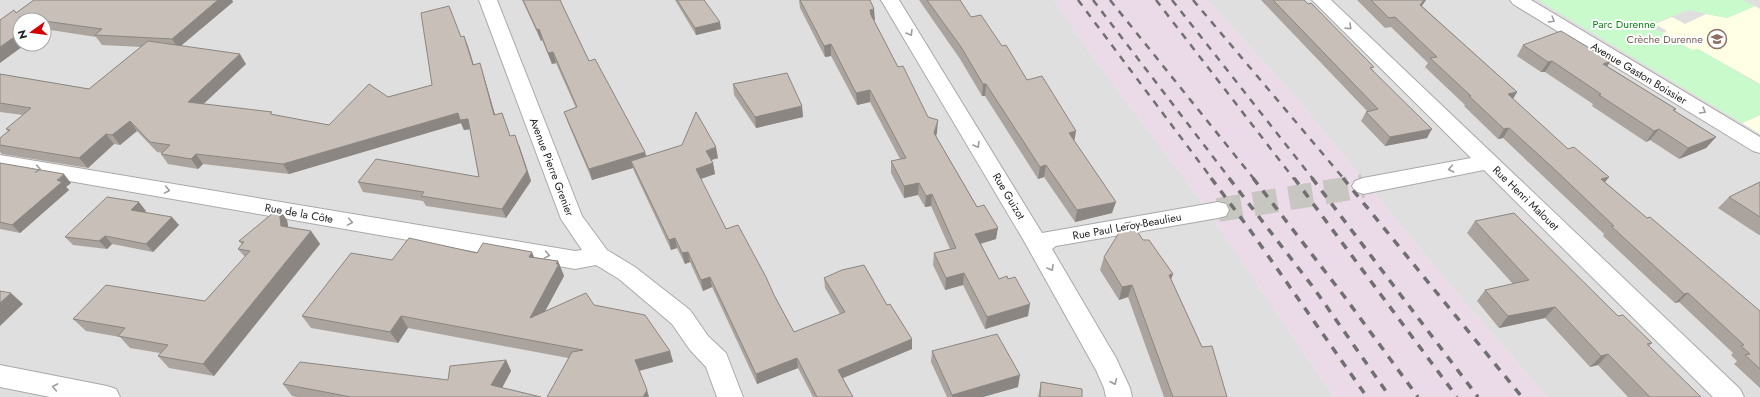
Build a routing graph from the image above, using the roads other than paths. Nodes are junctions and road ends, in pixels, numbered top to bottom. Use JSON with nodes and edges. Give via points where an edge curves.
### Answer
{"nodes":[{"id":1,"x":488,"y":0,"type":"edge"},
{"id":2,"x":890,"y":0,"type":"edge"},
{"id":3,"x":1321,"y":0,"type":"edge"},
{"id":4,"x":1519,"y":0,"type":"edge"},
{"id":5,"x":1760,"y":146,"type":"edge"},
{"id":6,"x":0,"y":162,"type":"edge"},
{"id":7,"x":1489,"y":162,"type":"junction"},
{"id":8,"x":1363,"y":186,"type":"tunnel mouth"},
{"id":9,"x":1218,"y":210,"type":"tunnel mouth"},
{"id":10,"x":1039,"y":247,"type":"junction"},
{"id":11,"x":598,"y":256,"type":"junction"},
{"id":12,"x":0,"y":376,"type":"edge"},
{"id":13,"x":107,"y":397,"type":"edge"},
{"id":14,"x":730,"y":397,"type":"edge"},
{"id":15,"x":1119,"y":397,"type":"edge"},
{"id":16,"x":1731,"y":397,"type":"edge"}],
"edges":[{"from":1,"to":11,"type":"street","name":"Avenue Pierre Grenier","via":[[572,219]]},
{"from":2,"to":10,"type":"street","name":"Rue Guizot","one_way":true},
{"from":3,"to":7,"type":"street","name":"Rue Henri Malouet","one_way":true},
{"from":4,"to":5,"type":"street","name":"Avenue Gaston Boissier","one_way":true},
{"from":6,"to":11,"type":"street","name":"Rue de la Côte","one_way":true,"via":[[567,259]]},
{"from":7,"to":8,"type":"street","one_way":true},
{"from":7,"to":16,"type":"street","name":"Rue Henri Malouet"},
{"from":9,"to":10,"type":"street","name":"Rue Paul Leroy-Beaulieu","via":[[1050,239]]},
{"from":10,"to":15,"type":"street","name":"Rue Guizot","one_way":true,"via":[[1107,366]]},
{"from":11,"to":14,"type":"street","name":"Avenue Pierre Grenier","via":[[627,272],[681,318],[699,343],[717,361]]},
{"from":13,"to":12,"type":"street","one_way":true}]}
